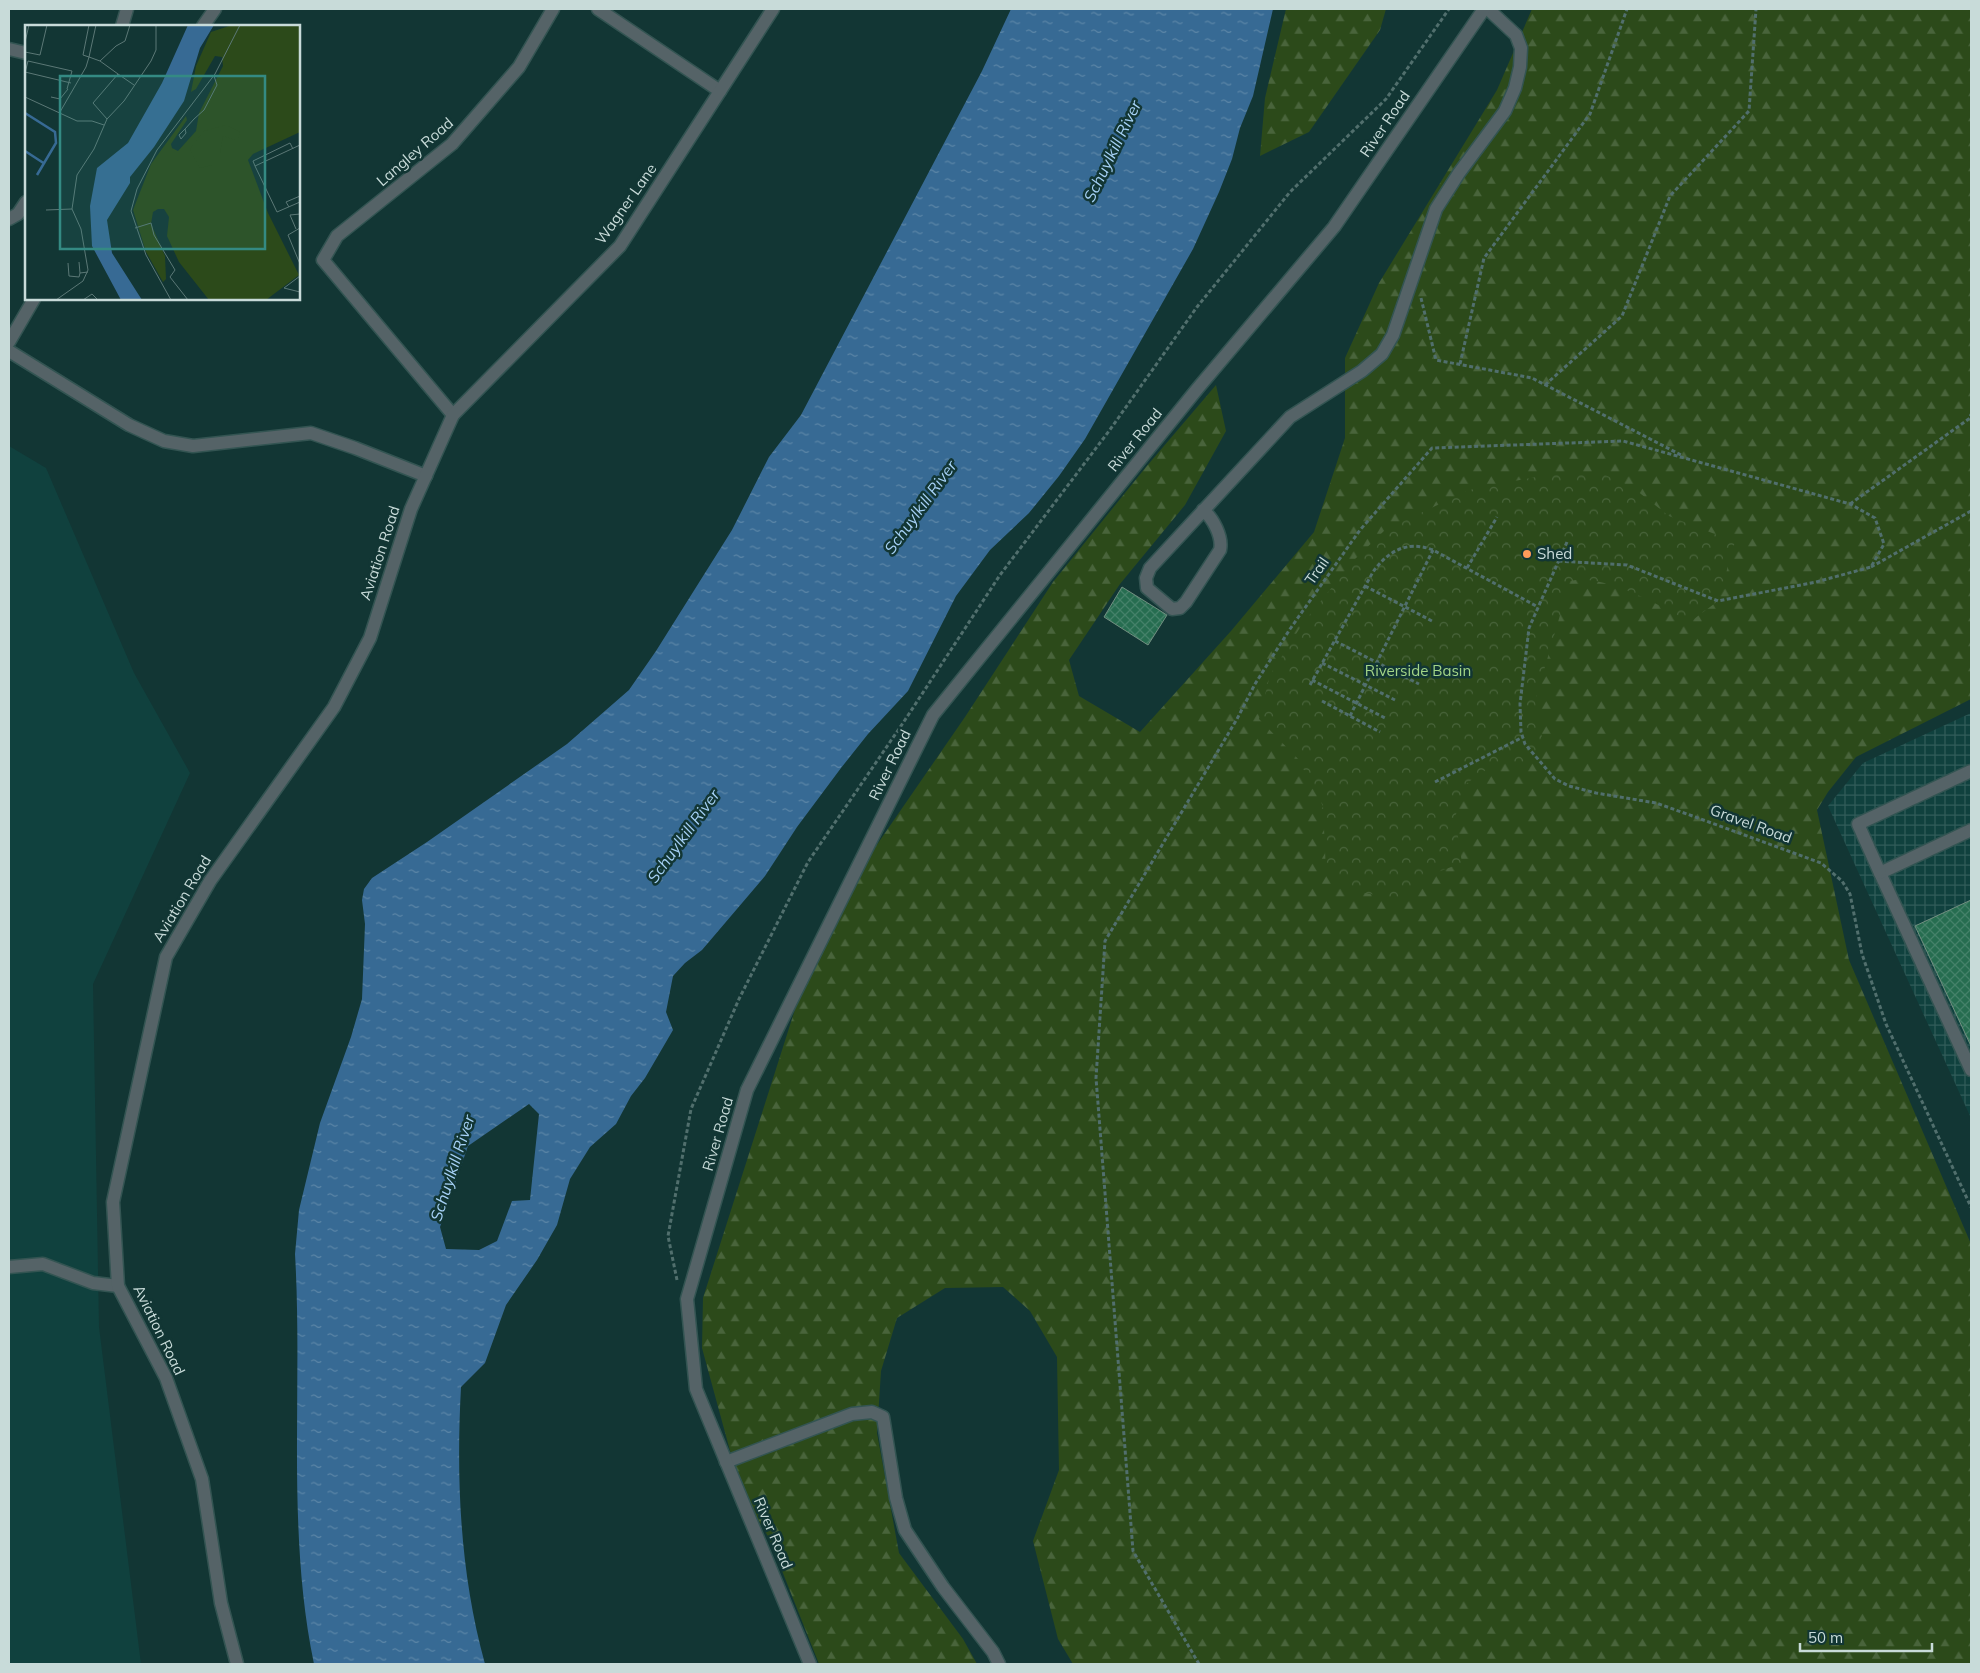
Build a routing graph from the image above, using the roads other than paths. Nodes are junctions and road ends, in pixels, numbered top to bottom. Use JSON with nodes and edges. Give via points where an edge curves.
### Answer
{"nodes":[{"id":1,"x":126,"y":9,"type":"edge"},
{"id":2,"x":215,"y":9,"type":"edge"},
{"id":3,"x":553,"y":9,"type":"edge"},
{"id":4,"x":598,"y":9,"type":"edge"},
{"id":5,"x":773,"y":9,"type":"edge"},
{"id":6,"x":1484,"y":9,"type":"edge"},
{"id":7,"x":1488,"y":9,"type":"edge"},
{"id":8,"x":122,"y":25,"type":"edge"},
{"id":9,"x":204,"y":25,"type":"edge"},
{"id":10,"x":9,"y":49,"type":"edge"},
{"id":11,"x":25,"y":53,"type":"edge"},
{"id":12,"x":720,"y":91,"type":"junction"},
{"id":13,"x":25,"y":204,"type":"edge"},
{"id":14,"x":9,"y":219,"type":"edge"},
{"id":15,"x":33,"y":300,"type":"edge"},
{"id":16,"x":9,"y":342,"type":"edge"},
{"id":17,"x":9,"y":351,"type":"edge"},
{"id":18,"x":453,"y":415,"type":"junction"},
{"id":19,"x":426,"y":476,"type":"junction"},
{"id":20,"x":1203,"y":510,"type":"junction"},
{"id":21,"x":1971,"y":771,"type":"edge"},
{"id":22,"x":1971,"y":830,"type":"edge"},
{"id":23,"x":1880,"y":872,"type":"junction"},
{"id":24,"x":1971,"y":1070,"type":"edge"},
{"id":25,"x":9,"y":1267,"type":"edge"},
{"id":26,"x":118,"y":1286,"type":"junction"},
{"id":27,"x":726,"y":1462,"type":"junction"},
{"id":28,"x":237,"y":1664,"type":"edge"},
{"id":29,"x":810,"y":1664,"type":"edge"},
{"id":30,"x":1000,"y":1664,"type":"edge"}],
"edges":[{"from":1,"to":8,"type":"street"},
{"from":2,"to":9,"type":"street"},
{"from":3,"to":18,"type":"street","name":"Langley Road","via":[[519,67],[452,144],[337,236],[323,260]]},
{"from":4,"to":12,"type":"street"},
{"from":5,"to":12,"type":"street","name":"Wagner Lane"},
{"from":6,"to":27,"type":"street","name":"River Road","via":[[1334,227],[1198,388],[933,715],[747,1090],[687,1299],[696,1389]]},
{"from":7,"to":20,"type":"street","via":[[1516,35],[1520,67],[1515,88],[1505,111],[1436,209],[1393,335],[1382,354],[1362,371],[1290,417]]},
{"from":10,"to":11,"type":"street"},
{"from":12,"to":18,"type":"street","name":"Wagner Lane","via":[[620,246]]},
{"from":13,"to":14,"type":"street","via":[[18,214]]},
{"from":15,"to":16,"type":"street"},
{"from":17,"to":19,"type":"street","via":[[129,425],[164,441],[192,446],[311,433]]},
{"from":18,"to":19,"type":"street","name":"Aviation Road"},
{"from":19,"to":26,"type":"street","name":"Aviation Road","via":[[411,509],[370,638],[334,707],[210,881],[166,956],[113,1202]]},
{"from":20,"to":20,"type":"street","via":[[1150,568],[1146,578],[1147,588],[1172,608],[1180,608],[1186,602],[1220,550],[1222,543],[1209,515]]},
{"from":21,"to":23,"type":"street","via":[[1858,824]]},
{"from":22,"to":23,"type":"street"},
{"from":23,"to":24,"type":"street"},
{"from":25,"to":26,"type":"street","via":[[43,1264],[92,1283]]},
{"from":26,"to":28,"type":"street","name":"Aviation Road","via":[[166,1378],[202,1479],[221,1603]]},
{"from":27,"to":29,"type":"street","name":"River Road"},
{"from":27,"to":30,"type":"street","via":[[852,1414],[872,1412],[883,1417],[896,1498],[905,1530]]}]}
